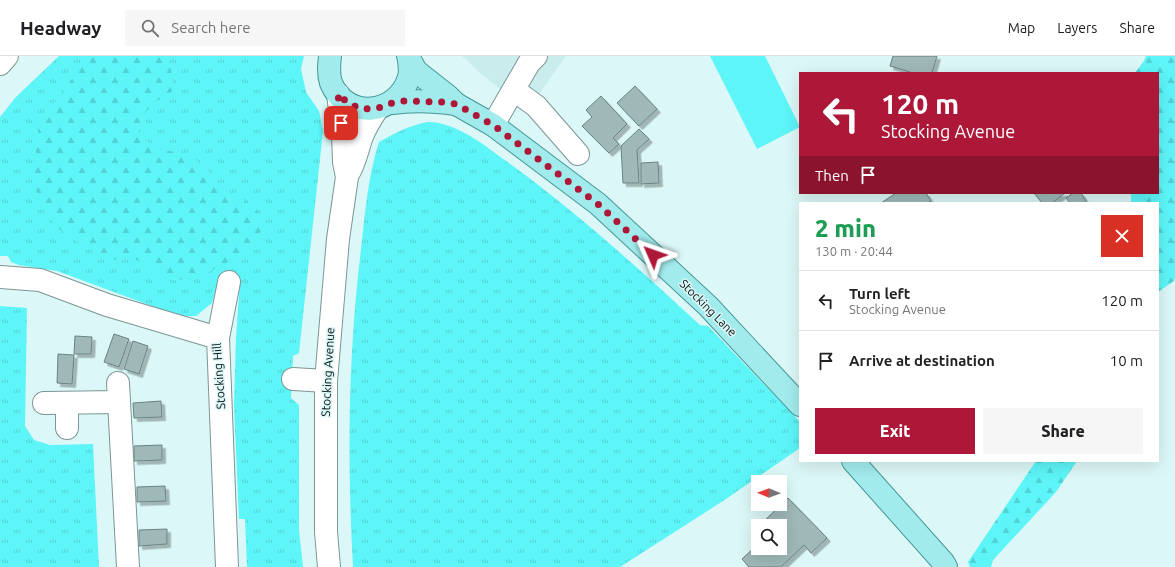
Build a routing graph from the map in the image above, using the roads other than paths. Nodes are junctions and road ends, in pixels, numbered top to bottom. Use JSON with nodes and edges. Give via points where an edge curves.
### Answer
{"nodes":[{"id":1,"x":7,"y":56,"type":"edge"},
{"id":2,"x":330,"y":56,"type":"edge"},
{"id":3,"x":536,"y":56,"type":"edge"},
{"id":4,"x":408,"y":57,"type":"edge"},
{"id":5,"x":0,"y":64,"type":"edge"},
{"id":6,"x":514,"y":90,"type":"junction"},
{"id":7,"x":338,"y":94,"type":"junction"},
{"id":8,"x":456,"y":104,"type":"junction"},
{"id":9,"x":385,"y":106,"type":"junction"},
{"id":10,"x":493,"y":125,"type":"junction"},
{"id":11,"x":578,"y":154,"type":"dead end"},
{"id":12,"x":347,"y":177,"type":"junction"},
{"id":13,"x":0,"y":276,"type":"edge"},
{"id":14,"x":229,"y":282,"type":"dead end"},
{"id":15,"x":218,"y":338,"type":"junction"},
{"id":16,"x":293,"y":379,"type":"dead end"},
{"id":17,"x":326,"y":381,"type":"junction"},
{"id":18,"x":44,"y":403,"type":"dead end"},
{"id":19,"x":67,"y":403,"type":"junction"},
{"id":20,"x":799,"y":404,"type":"edge"},
{"id":21,"x":67,"y":428,"type":"dead end"},
{"id":22,"x":854,"y":462,"type":"edge"},
{"id":23,"x":128,"y":567,"type":"edge"},
{"id":24,"x":227,"y":567,"type":"edge"},
{"id":25,"x":329,"y":567,"type":"edge"},
{"id":26,"x":946,"y":567,"type":"edge"}],
"edges":[{"from":1,"to":5,"type":"street"},
{"from":2,"to":7,"type":"main road","name":"Stocking Lane","via":[[328,69],[331,82]]},
{"from":3,"to":6,"type":"street"},
{"from":4,"to":8,"type":"main road","name":"Stocking Lane","via":[[416,71]]},
{"from":4,"to":9,"type":"main road","name":"Stocking Lane","via":[[410,75],[403,91]]},
{"from":6,"to":10,"type":"street"},
{"from":6,"to":11,"type":"street","via":[[536,106]]},
{"from":7,"to":9,"type":"main road","name":"Stocking Lane","via":[[349,104],[363,109]]},
{"from":7,"to":12,"type":"street","name":"Stocking Avenue"},
{"from":8,"to":9,"type":"main road","name":"Stocking Lane","via":[[404,101]]},
{"from":8,"to":10,"type":"main road","name":"Stocking Lane"},
{"from":9,"to":12,"type":"street","name":"Stocking Avenue","via":[[370,121]]},
{"from":10,"to":20,"type":"main road","name":"Stocking Lane","via":[[598,204],[708,306]]},
{"from":12,"to":17,"type":"street","name":"Stocking Avenue","via":[[338,239]]},
{"from":13,"to":15,"type":"street","name":"Stocking Hill","via":[[40,280],[107,305]]},
{"from":14,"to":15,"type":"street"},
{"from":15,"to":24,"type":"street","name":"Stocking Hill"},
{"from":16,"to":17,"type":"street"},
{"from":17,"to":25,"type":"street","name":"Stocking Avenue","via":[[326,532]]},
{"from":18,"to":19,"type":"street"},
{"from":19,"to":21,"type":"street"},
{"from":19,"to":23,"type":"street","via":[[119,393]]},
{"from":22,"to":26,"type":"main road"}]}
